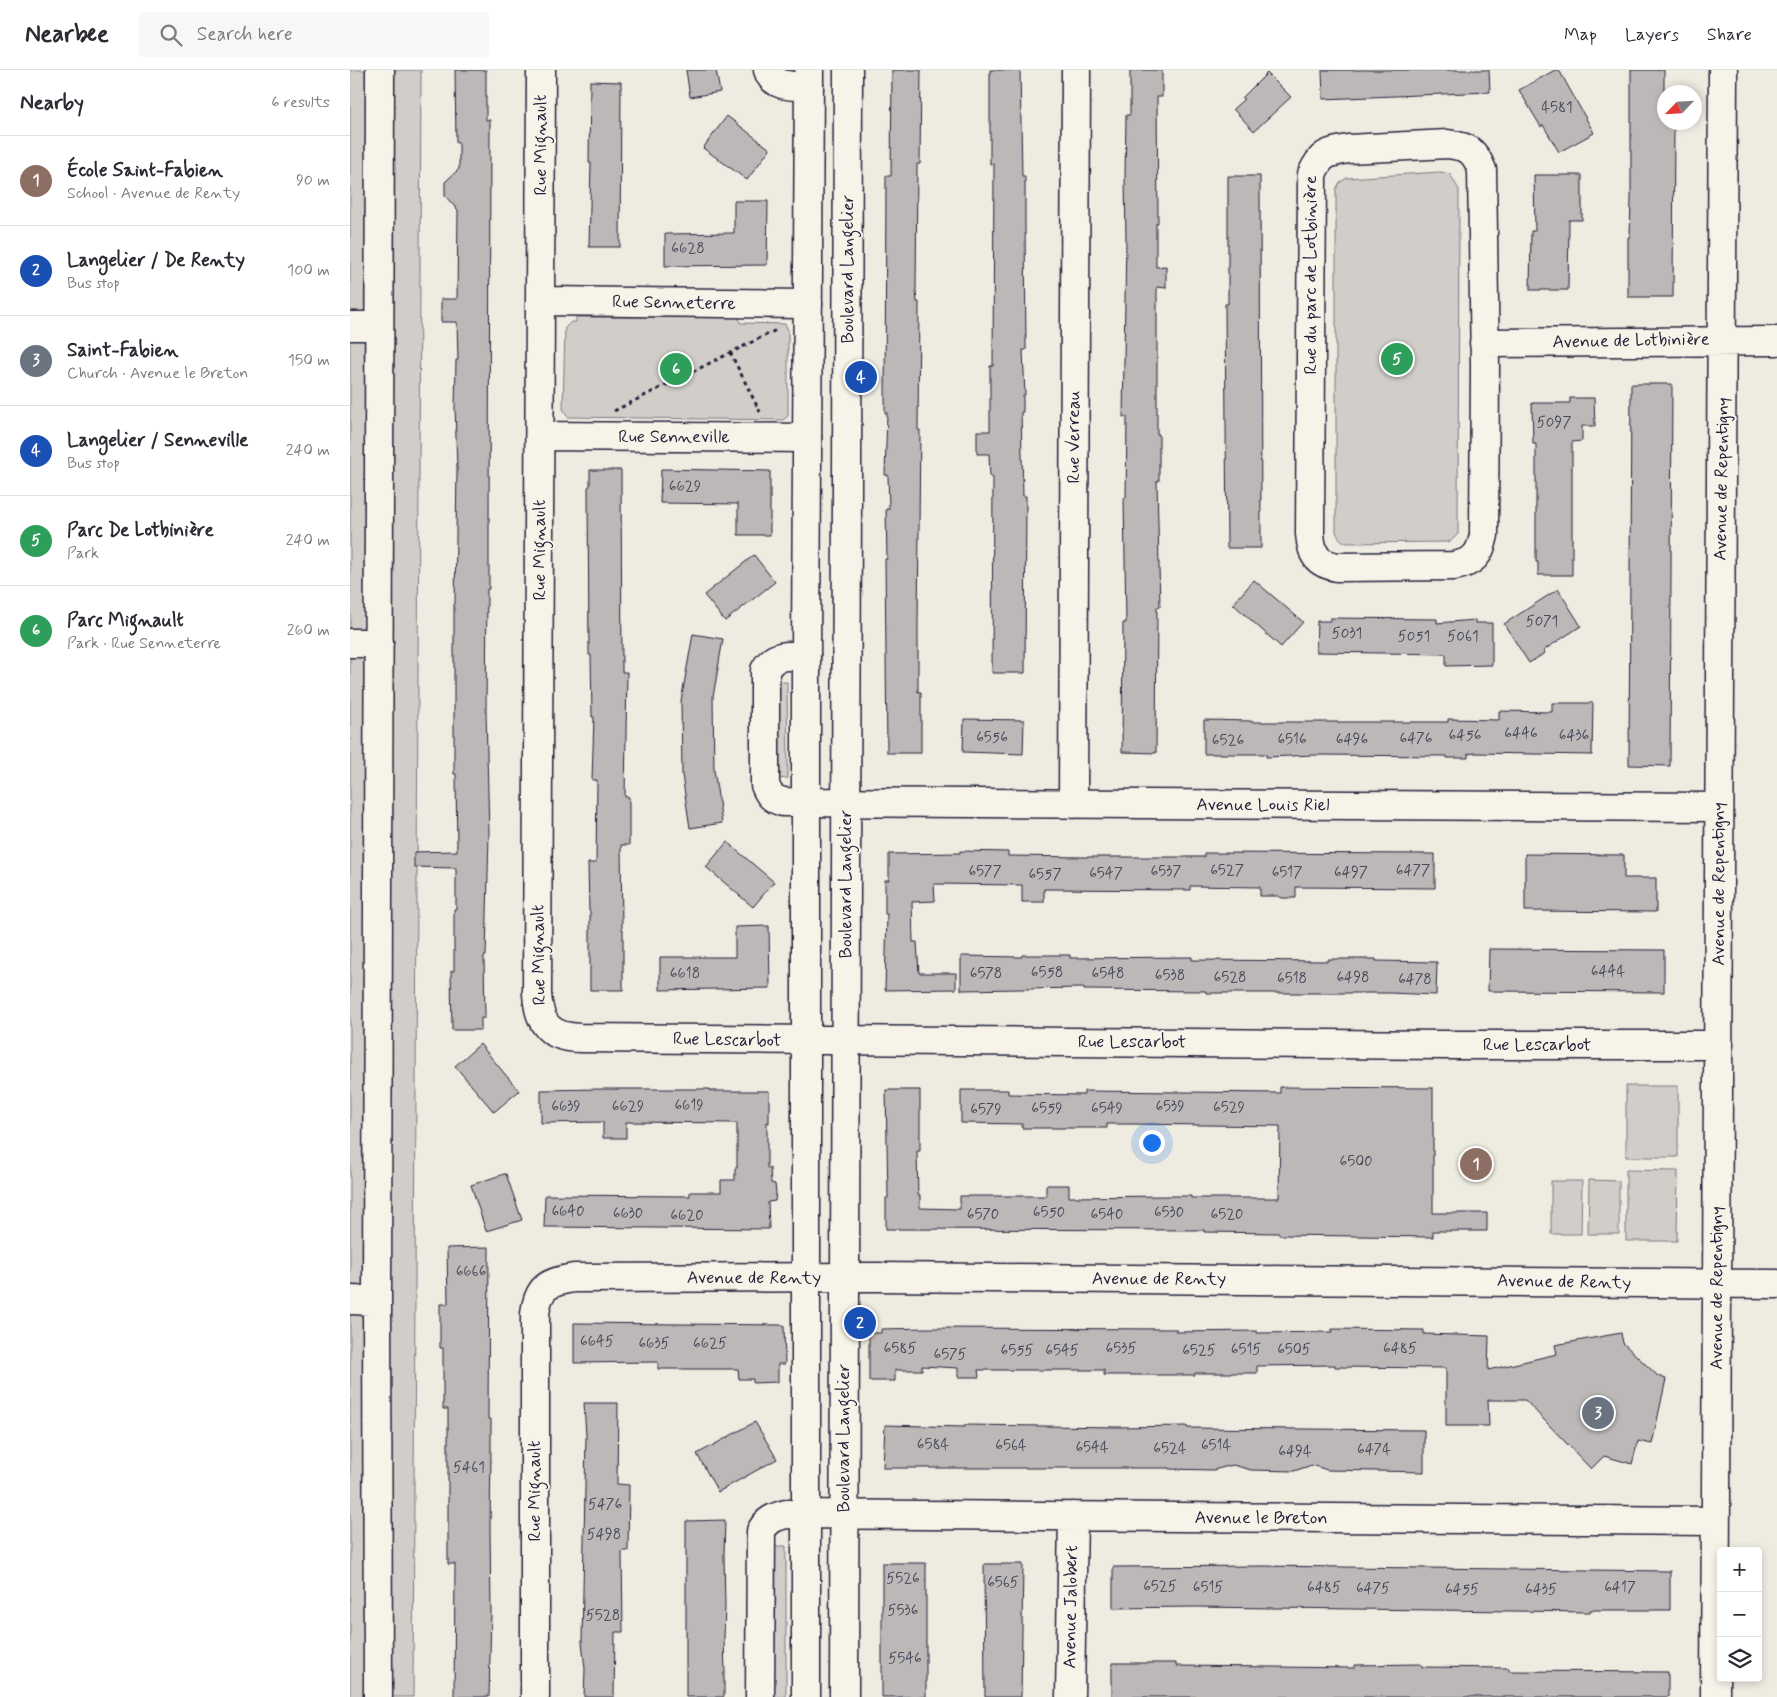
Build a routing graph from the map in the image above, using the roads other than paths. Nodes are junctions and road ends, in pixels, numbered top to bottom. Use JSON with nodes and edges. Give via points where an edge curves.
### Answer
{"nodes":[{"id":1,"x":380,"y":70,"type":"edge"},
{"id":2,"x":541,"y":70,"type":"edge"},
{"id":3,"x":768,"y":70,"type":"edge"},
{"id":4,"x":848,"y":70,"type":"edge"},
{"id":5,"x":1076,"y":70,"type":"edge"},
{"id":6,"x":1723,"y":70,"type":"edge"},
{"id":7,"x":809,"y":78,"type":"edge"},
{"id":8,"x":540,"y":301,"type":"junction"},
{"id":9,"x":808,"y":304,"type":"junction"},
{"id":10,"x":350,"y":326,"type":"edge"},
{"id":11,"x":379,"y":326,"type":"junction"},
{"id":12,"x":1723,"y":340,"type":"junction"},
{"id":13,"x":1777,"y":341,"type":"edge"},
{"id":14,"x":1484,"y":343,"type":"junction"},
{"id":15,"x":540,"y":436,"type":"junction"},
{"id":16,"x":807,"y":438,"type":"junction"},
{"id":17,"x":350,"y":643,"type":"edge"},
{"id":18,"x":379,"y":643,"type":"junction"},
{"id":19,"x":806,"y":656,"type":"junction"},
{"id":20,"x":807,"y":802,"type":"junction"},
{"id":21,"x":846,"y":802,"type":"junction"},
{"id":22,"x":1073,"y":804,"type":"junction"},
{"id":23,"x":1719,"y":807,"type":"junction"},
{"id":24,"x":548,"y":1028,"type":"joint"},
{"id":25,"x":807,"y":1041,"type":"junction"},
{"id":26,"x":845,"y":1041,"type":"junction"},
{"id":27,"x":1719,"y":1045,"type":"junction"},
{"id":28,"x":807,"y":1277,"type":"junction"},
{"id":29,"x":845,"y":1277,"type":"junction"},
{"id":30,"x":1716,"y":1284,"type":"junction"},
{"id":31,"x":1777,"y":1284,"type":"edge"},
{"id":32,"x":544,"y":1288,"type":"joint"},
{"id":33,"x":350,"y":1300,"type":"edge"},
{"id":34,"x":377,"y":1301,"type":"junction"},
{"id":35,"x":806,"y":1514,"type":"junction"},
{"id":36,"x":844,"y":1515,"type":"junction"},
{"id":37,"x":1073,"y":1516,"type":"junction"},
{"id":38,"x":1715,"y":1521,"type":"junction"},
{"id":39,"x":378,"y":1697,"type":"edge"},
{"id":40,"x":535,"y":1697,"type":"edge"},
{"id":41,"x":760,"y":1697,"type":"edge"},
{"id":42,"x":806,"y":1697,"type":"edge"},
{"id":43,"x":844,"y":1697,"type":"edge"},
{"id":44,"x":1070,"y":1697,"type":"edge"},
{"id":45,"x":1716,"y":1697,"type":"edge"}],
"edges":[{"from":1,"to":11,"type":"street"},
{"from":2,"to":8,"type":"street","name":"Rue Mignault"},
{"from":3,"to":7,"type":"street","via":[[781,84]]},
{"from":4,"to":21,"type":"street","name":"Boulevard Langelier"},
{"from":5,"to":22,"type":"street","name":"Rue Verreau"},
{"from":6,"to":12,"type":"street","name":"Avenue de Repentigny"},
{"from":7,"to":9,"type":"street"},
{"from":8,"to":9,"type":"street","name":"Rue Senneterre"},
{"from":8,"to":15,"type":"street","name":"Rue Mignault"},
{"from":9,"to":16,"type":"street"},
{"from":10,"to":11,"type":"street"},
{"from":11,"to":18,"type":"street"},
{"from":12,"to":13,"type":"street","name":"Avenue de Lotbinière"},
{"from":12,"to":14,"type":"street","name":"Avenue de Lotbinière"},
{"from":12,"to":23,"type":"street","name":"Avenue de Repentigny"},
{"from":14,"to":14,"type":"street","name":"Rue du parc de Lotbinière","via":[[1484,535],[1481,549],[1474,558],[1454,566],[1326,565],[1311,547],[1310,534],[1310,192],[1312,174],[1319,159],[1348,149],[1448,144],[1464,146],[1476,155],[1483,179]]},
{"from":15,"to":16,"type":"street","name":"Rue Senneville"},
{"from":15,"to":24,"type":"street","name":"Rue Mignault","via":[[537,994],[541,1017]]},
{"from":16,"to":19,"type":"street"},
{"from":17,"to":18,"type":"street"},
{"from":18,"to":34,"type":"street"},
{"from":19,"to":20,"type":"street"},
{"from":19,"to":20,"type":"street","name":"Avenue Louis Riel","via":[[776,658],[765,670],[764,774],[765,784],[774,800]]},
{"from":20,"to":21,"type":"street","name":"Avenue Louis Riel"},
{"from":20,"to":25,"type":"street"},
{"from":21,"to":22,"type":"street","name":"Avenue Louis Riel"},
{"from":21,"to":26,"type":"street","name":"Boulevard Langelier"},
{"from":22,"to":23,"type":"street","name":"Avenue Louis Riel"},
{"from":23,"to":27,"type":"street","name":"Avenue de Repentigny"},
{"from":24,"to":25,"type":"street","name":"Rue Lescarbot","via":[[566,1037]]},
{"from":25,"to":26,"type":"street","name":"Rue Lescarbot"},
{"from":25,"to":28,"type":"street"},
{"from":26,"to":27,"type":"street","name":"Rue Lescarbot"},
{"from":26,"to":29,"type":"street","name":"Boulevard Langelier"},
{"from":27,"to":30,"type":"street","name":"Avenue de Repentigny"},
{"from":28,"to":29,"type":"street","name":"Avenue de Renty"},
{"from":28,"to":32,"type":"street","name":"Avenue de Renty","via":[[574,1278],[551,1283]]},
{"from":28,"to":35,"type":"street"},
{"from":29,"to":30,"type":"street","name":"Avenue de Renty"},
{"from":29,"to":36,"type":"street","name":"Boulevard Langelier"},
{"from":30,"to":31,"type":"street","name":"Avenue de Renty"},
{"from":30,"to":38,"type":"street","name":"Avenue de Repentigny"},
{"from":32,"to":40,"type":"street","name":"Rue Mignault","via":[[535,1314]]},
{"from":33,"to":34,"type":"street"},
{"from":34,"to":39,"type":"street"},
{"from":35,"to":36,"type":"street","name":"Avenue le Breton"},
{"from":35,"to":41,"type":"street","via":[[774,1517],[761,1531]]},
{"from":35,"to":42,"type":"street"},
{"from":36,"to":37,"type":"street","name":"Avenue le Breton"},
{"from":36,"to":43,"type":"street","name":"Boulevard Langelier"},
{"from":37,"to":38,"type":"street","name":"Avenue le Breton"},
{"from":37,"to":44,"type":"street","name":"Avenue Jalobert"},
{"from":38,"to":45,"type":"street","name":"Avenue de Repentigny"}]}
